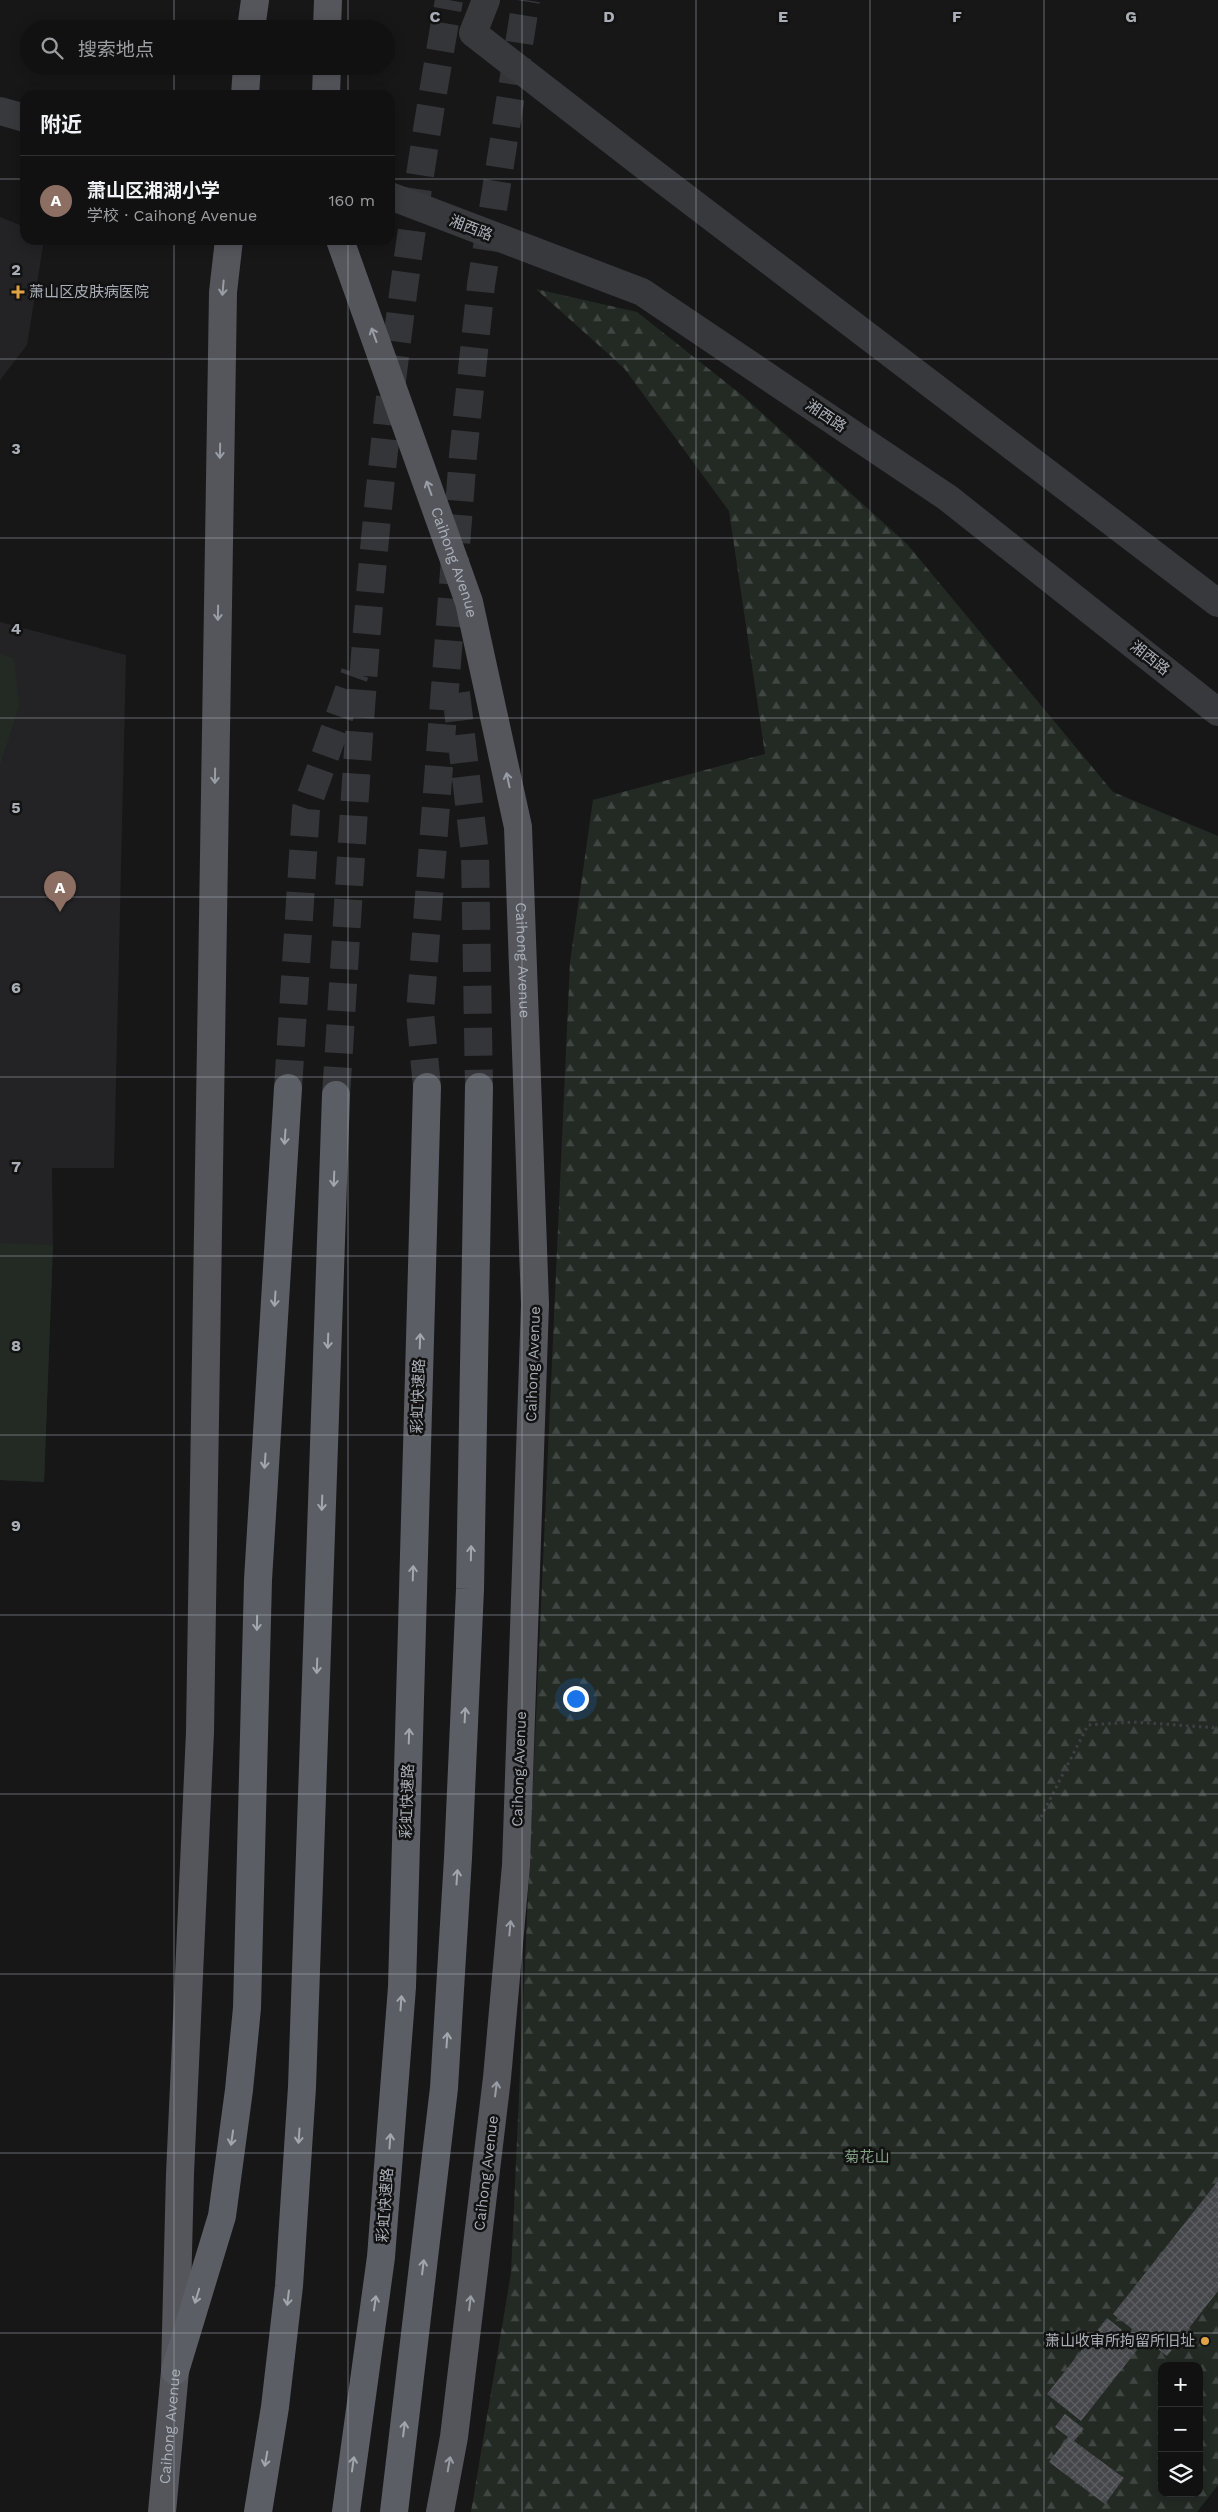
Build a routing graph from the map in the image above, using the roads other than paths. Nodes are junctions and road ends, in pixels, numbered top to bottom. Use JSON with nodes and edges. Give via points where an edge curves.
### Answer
{"nodes":[{"id":1,"x":255,"y":0,"type":"edge"},
{"id":2,"x":328,"y":0,"type":"edge"},
{"id":3,"x":486,"y":0,"type":"edge"},
{"id":4,"x":253,"y":20,"type":"edge"},
{"id":5,"x":328,"y":20,"type":"edge"},
{"id":6,"x":247,"y":75,"type":"edge"},
{"id":7,"x":327,"y":75,"type":"edge"},
{"id":8,"x":246,"y":90,"type":"edge"},
{"id":9,"x":326,"y":90,"type":"edge"},
{"id":10,"x":0,"y":111,"type":"edge"},
{"id":11,"x":20,"y":117,"type":"edge"},
{"id":12,"x":395,"y":198,"type":"edge"},
{"id":13,"x":228,"y":245,"type":"edge"},
{"id":14,"x":342,"y":245,"type":"edge"},
{"id":15,"x":1218,"y":603,"type":"edge"},
{"id":16,"x":1218,"y":712,"type":"edge"},
{"id":17,"x":427,"y":1087,"type":"tunnel mouth"},
{"id":18,"x":479,"y":1087,"type":"tunnel mouth"},
{"id":19,"x":288,"y":1088,"type":"tunnel mouth"},
{"id":20,"x":336,"y":1095,"type":"tunnel mouth"},
{"id":21,"x":175,"y":2371,"type":"junction"},
{"id":22,"x":162,"y":2512,"type":"edge"},
{"id":23,"x":258,"y":2512,"type":"edge"},
{"id":24,"x":346,"y":2512,"type":"edge"},
{"id":25,"x":394,"y":2512,"type":"edge"},
{"id":26,"x":440,"y":2512,"type":"edge"}],
"edges":[{"from":1,"to":4,"type":"main road"},
{"from":2,"to":5,"type":"main road"},
{"from":3,"to":15,"type":"street","via":[[473,33]]},
{"from":6,"to":8,"type":"main road"},
{"from":7,"to":9,"type":"main road"},
{"from":10,"to":11,"type":"street"},
{"from":12,"to":16,"type":"street","name":"湘西路","via":[[642,292],[948,498]]},
{"from":13,"to":21,"type":"main road","name":"Caihong Avenue","one_way":true,"via":[[223,292],[200,1732],[180,2164]]},
{"from":26,"to":14,"type":"main road","name":"Caihong Avenue","one_way":true,"via":[[454,2437],[495,2097],[516,1865],[536,1304],[518,827],[469,602]]},
{"from":24,"to":17,"type":"highway","name":"彩虹快速路","one_way":true,"via":[[381,2257],[402,1987]]},
{"from":25,"to":18,"type":"highway","one_way":true,"via":[[444,2088],[458,1858],[470,1590]]},
{"from":19,"to":21,"type":"highway","one_way":true,"via":[[258,1580],[247,2008],[222,2216]]},
{"from":20,"to":23,"type":"highway","one_way":true,"via":[[302,2087],[289,2286],[275,2407]]},
{"from":21,"to":22,"type":"main road","name":"Caihong Avenue"}]}
